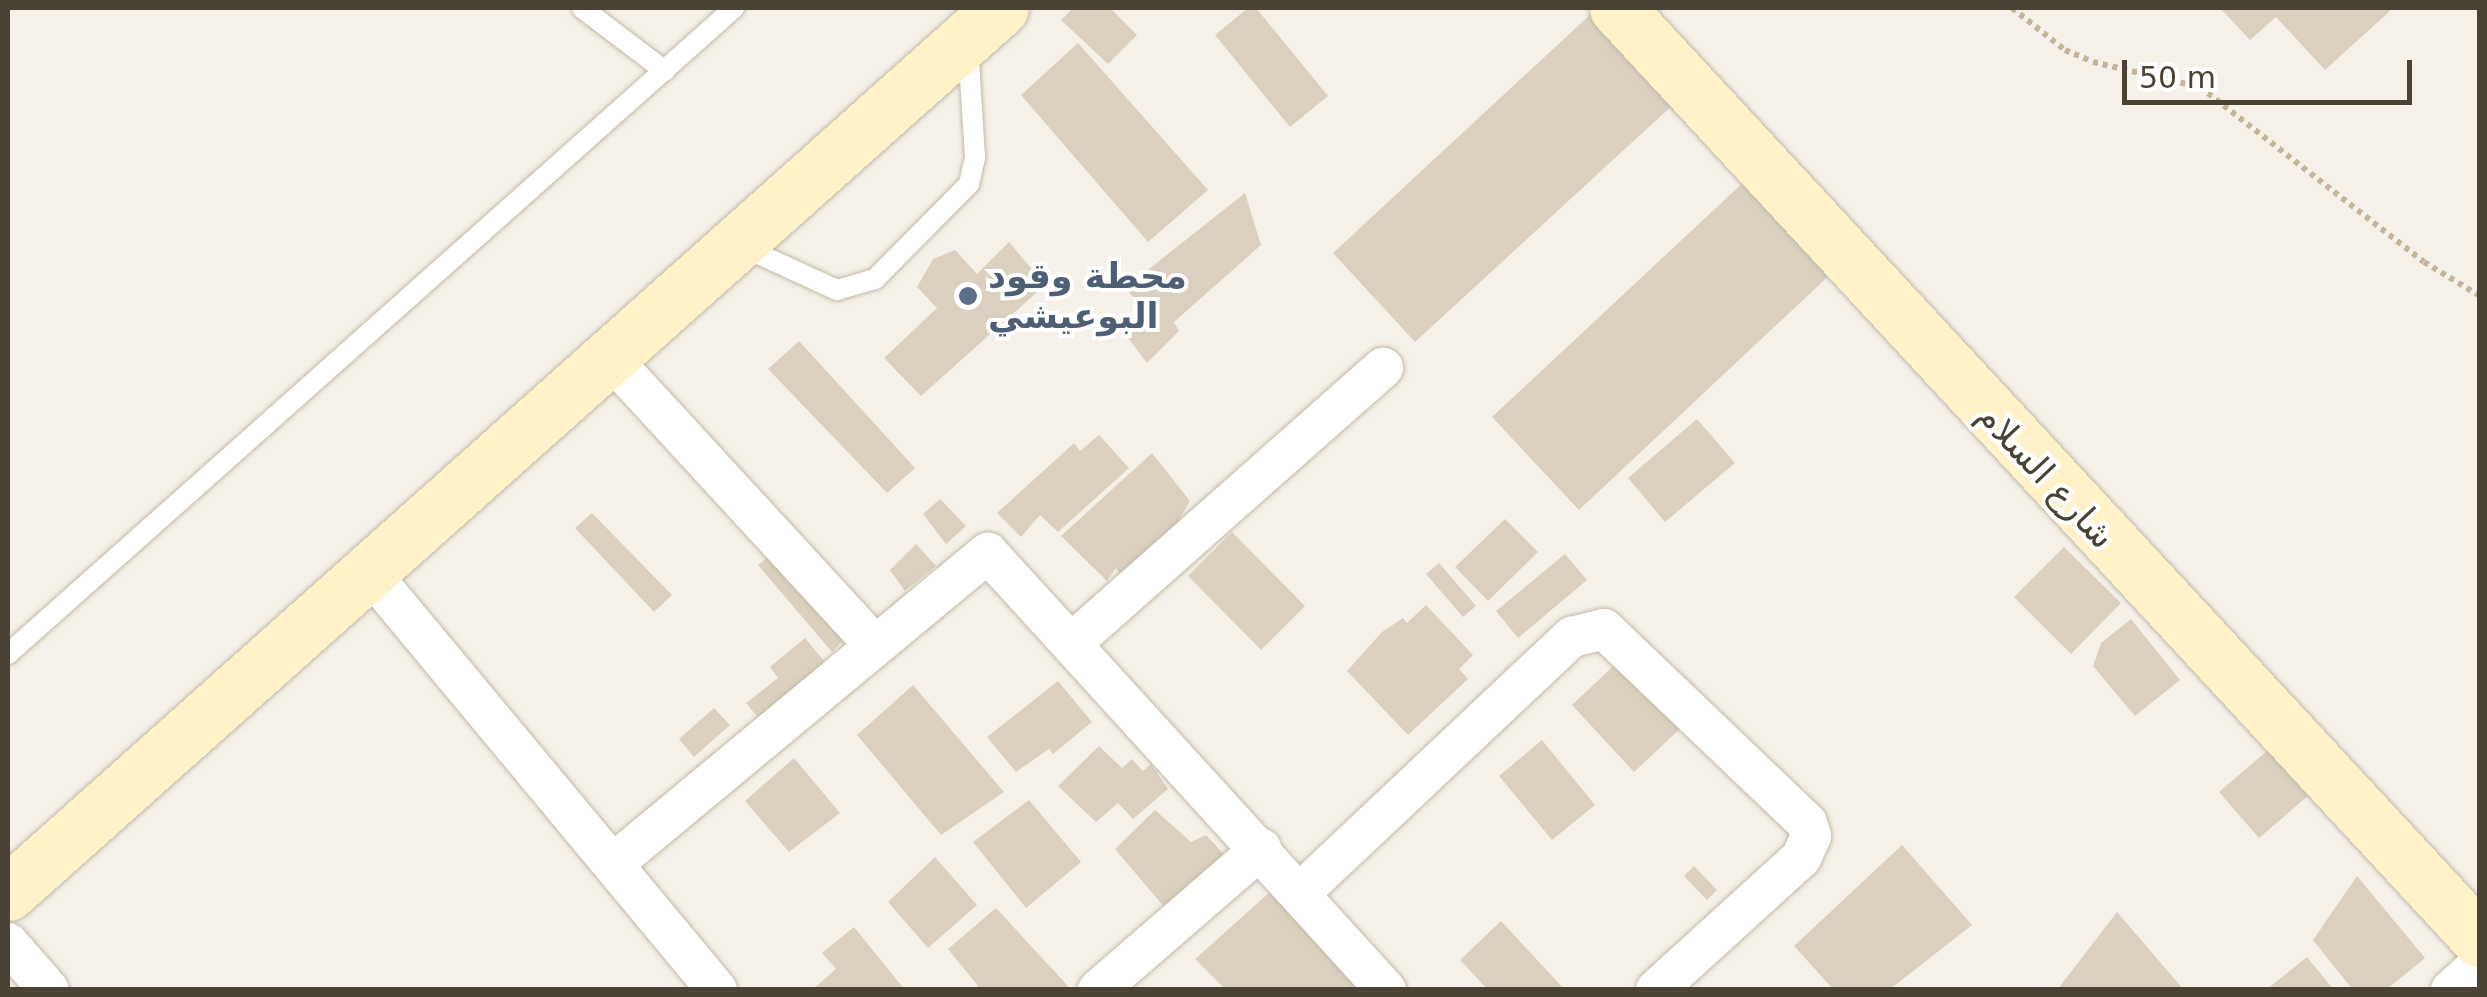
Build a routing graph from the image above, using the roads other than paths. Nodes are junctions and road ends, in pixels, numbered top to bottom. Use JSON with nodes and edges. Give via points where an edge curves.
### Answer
{"nodes":[{"id":1,"x":582,"y":8,"type":"edge"},
{"id":2,"x":734,"y":8,"type":"edge"},
{"id":3,"x":1617,"y":8,"type":"edge"},
{"id":4,"x":984,"y":22,"type":"edge"},
{"id":5,"x":665,"y":71,"type":"junction"},
{"id":6,"x":733,"y":242,"type":"junction"},
{"id":7,"x":606,"y":353,"type":"junction"},
{"id":8,"x":1383,"y":368,"type":"dead end"},
{"id":9,"x":366,"y":568,"type":"junction"},
{"id":10,"x":1073,"y":642,"type":"junction"},
{"id":11,"x":873,"y":644,"type":"junction"},
{"id":12,"x":8,"y":654,"type":"edge"},
{"id":13,"x":1260,"y":849,"type":"junction"},
{"id":14,"x":614,"y":863,"type":"junction"},
{"id":15,"x":8,"y":893,"type":"edge"},
{"id":16,"x":1300,"y":894,"type":"junction"},
{"id":17,"x":2480,"y":940,"type":"edge"},
{"id":18,"x":8,"y":943,"type":"edge"},
{"id":19,"x":2480,"y":964,"type":"edge"},
{"id":20,"x":49,"y":990,"type":"edge"},
{"id":21,"x":718,"y":990,"type":"edge"},
{"id":22,"x":1098,"y":990,"type":"edge"},
{"id":23,"x":1386,"y":990,"type":"edge"},
{"id":24,"x":1656,"y":990,"type":"edge"},
{"id":25,"x":2450,"y":990,"type":"edge"}],
"edges":[{"from":1,"to":5,"type":"lane"},
{"from":2,"to":5,"type":"lane"},
{"from":3,"to":17,"type":"main road","name":"شارع السلام"},
{"from":4,"to":6,"type":"main road"},
{"from":4,"to":6,"type":"lane","via":[[969,184],[875,279],[838,290]]},
{"from":5,"to":12,"type":"lane"},
{"from":6,"to":7,"type":"main road"},
{"from":7,"to":9,"type":"main road"},
{"from":7,"to":11,"type":"street"},
{"from":8,"to":10,"type":"street"},
{"from":9,"to":14,"type":"street"},
{"from":9,"to":15,"type":"main road"},
{"from":10,"to":11,"type":"street","via":[[988,553]]},
{"from":10,"to":13,"type":"street"},
{"from":11,"to":14,"type":"street"},
{"from":13,"to":16,"type":"street"},
{"from":13,"to":22,"type":"street"},
{"from":14,"to":21,"type":"street"},
{"from":16,"to":23,"type":"street"},
{"from":16,"to":24,"type":"street","via":[[1572,637],[1604,629],[1807,823],[1812,836],[1801,858]]},
{"from":18,"to":20,"type":"street"},
{"from":19,"to":25,"type":"street"}]}
